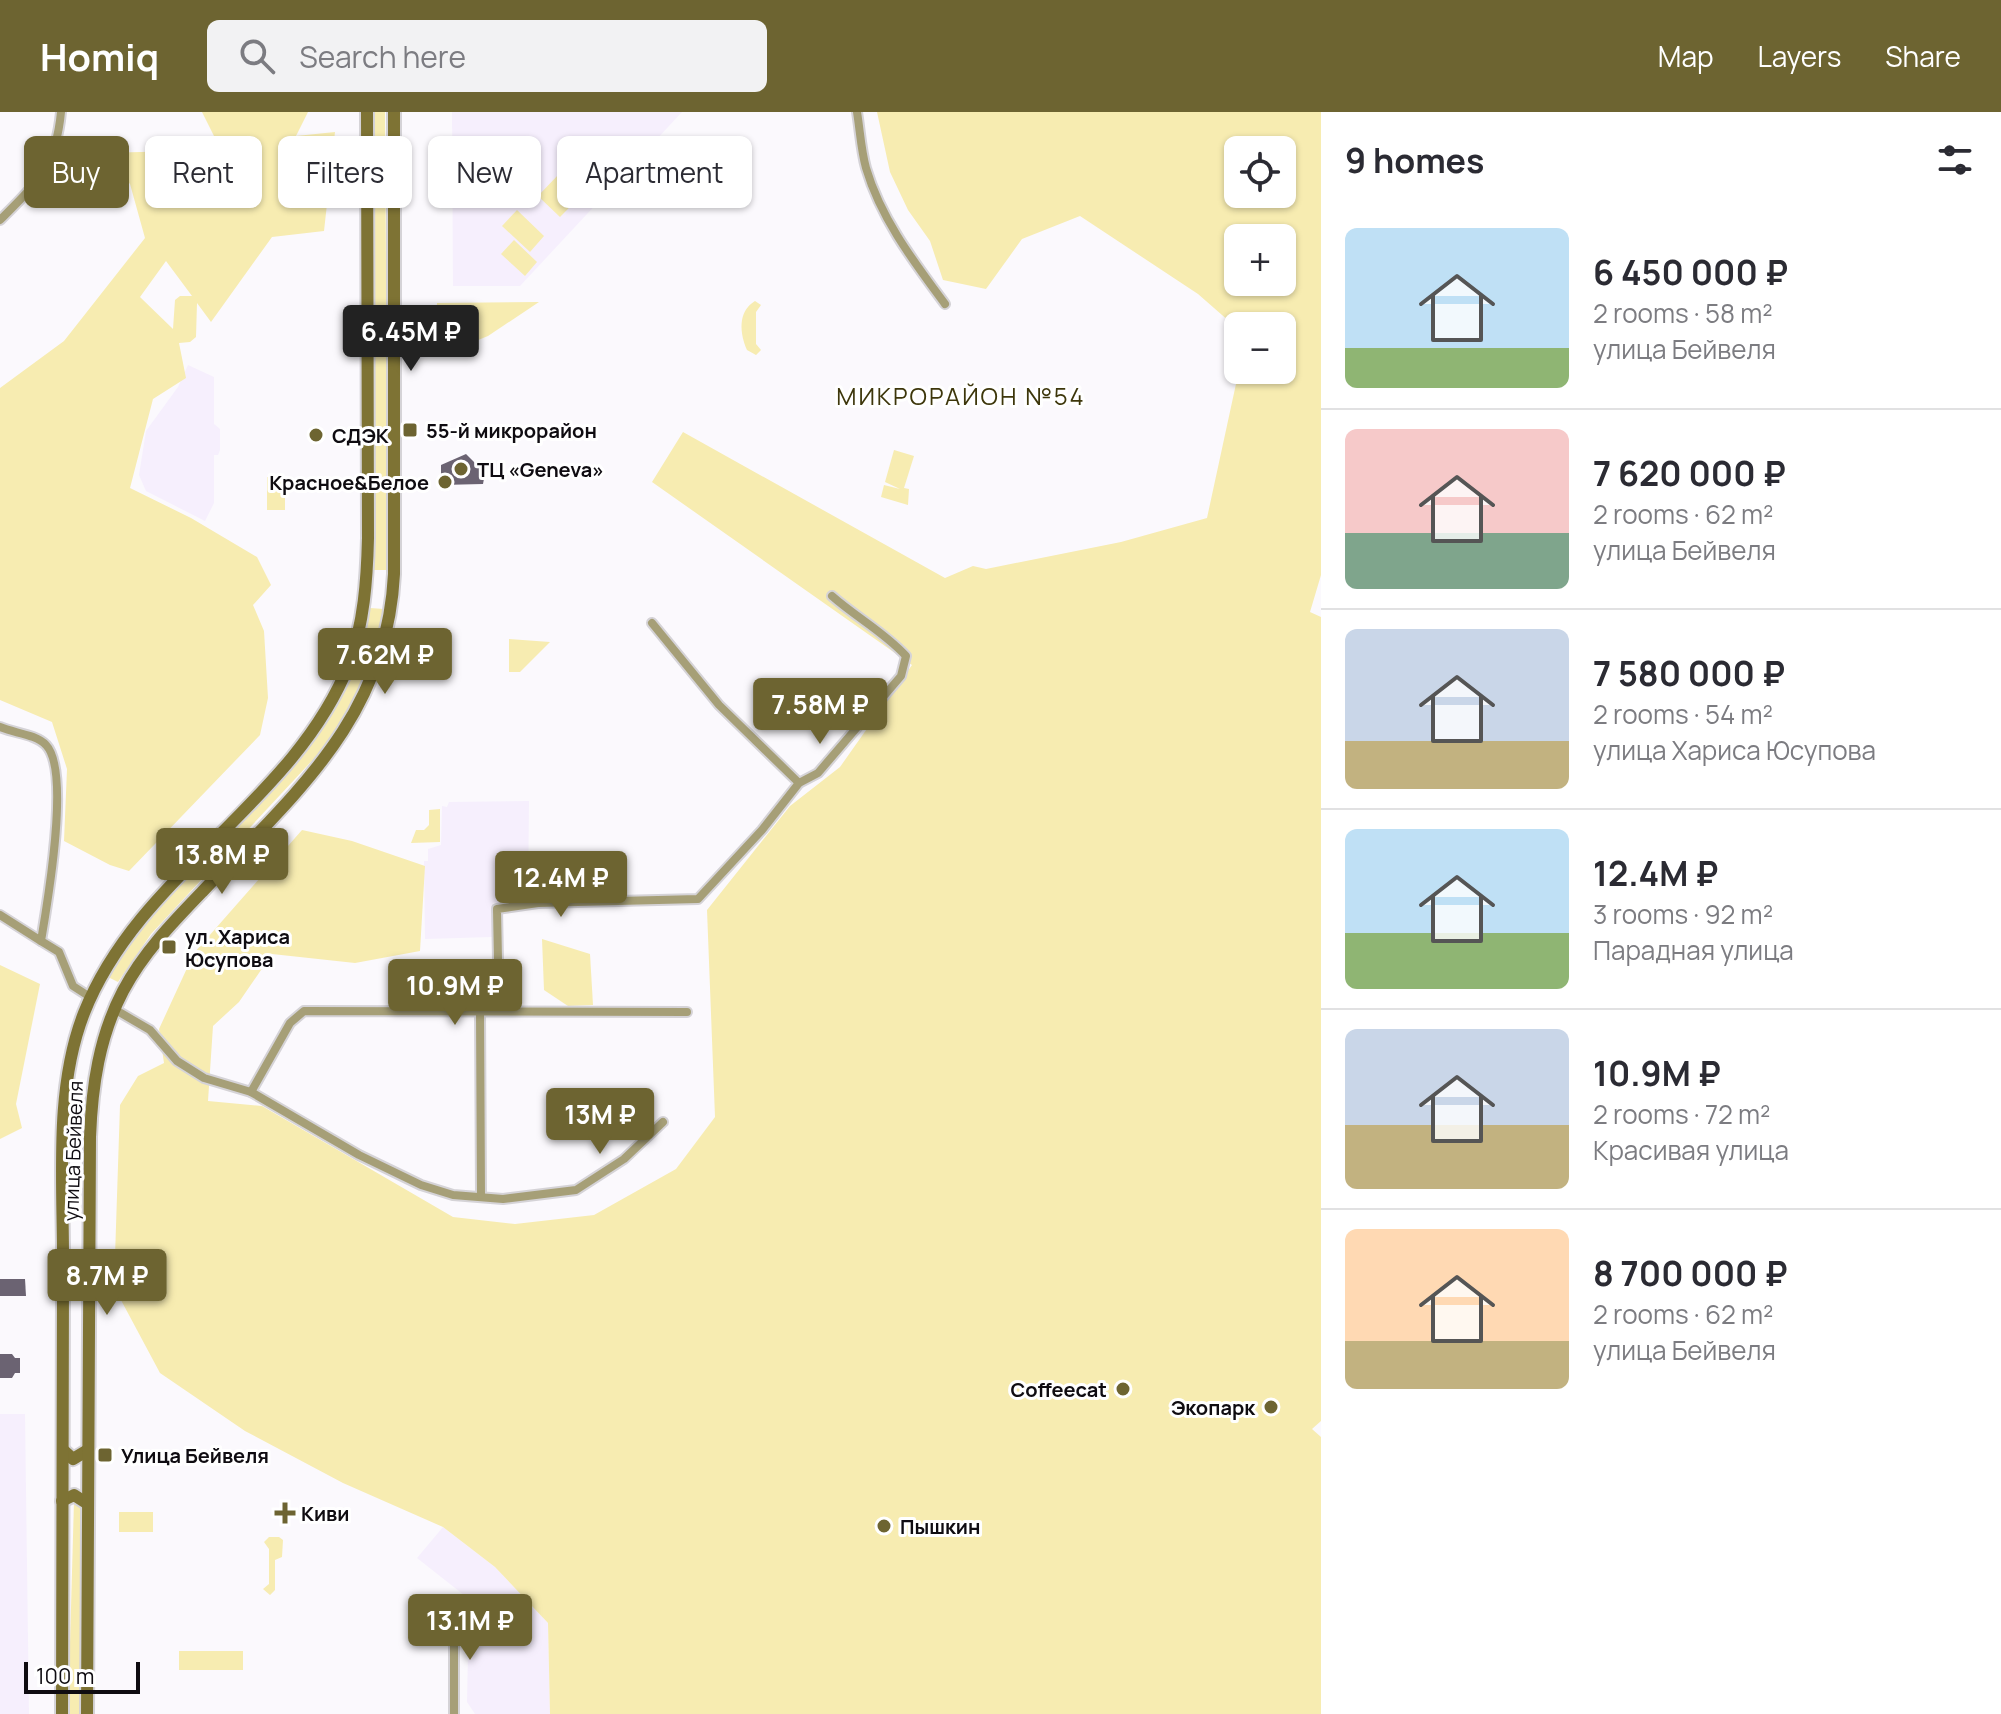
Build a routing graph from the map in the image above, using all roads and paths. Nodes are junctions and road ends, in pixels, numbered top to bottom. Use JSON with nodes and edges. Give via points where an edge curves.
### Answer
{"nodes":[{"id":1,"x":61,"y":112,"type":"edge"},
{"id":2,"x":367,"y":112,"type":"edge"},
{"id":3,"x":394,"y":112,"type":"edge"},
{"id":4,"x":857,"y":112,"type":"edge"},
{"id":5,"x":0,"y":220,"type":"edge"},
{"id":6,"x":945,"y":304,"type":"dead end"},
{"id":7,"x":366,"y":589,"type":"junction"},
{"id":8,"x":393,"y":591,"type":"junction"},
{"id":9,"x":832,"y":596,"type":"dead end"},
{"id":10,"x":652,"y":623,"type":"dead end"},
{"id":11,"x":0,"y":727,"type":"edge"},
{"id":12,"x":799,"y":783,"type":"junction"},
{"id":13,"x":0,"y":915,"type":"edge"},
{"id":14,"x":41,"y":941,"type":"junction"},
{"id":15,"x":90,"y":997,"type":"junction"},
{"id":16,"x":114,"y":1009,"type":"junction"},
{"id":17,"x":480,"y":1011,"type":"junction"},
{"id":18,"x":499,"y":1011,"type":"junction"},
{"id":19,"x":687,"y":1012,"type":"dead end"},
{"id":20,"x":251,"y":1092,"type":"junction"},
{"id":21,"x":663,"y":1122,"type":"dead end"},
{"id":22,"x":481,"y":1195,"type":"junction"},
{"id":23,"x":63,"y":1450,"type":"junction"},
{"id":24,"x":88,"y":1450,"type":"junction"},
{"id":25,"x":62,"y":1501,"type":"junction"},
{"id":26,"x":88,"y":1504,"type":"junction"},
{"id":27,"x":454,"y":1610,"type":"dead end"},
{"id":28,"x":62,"y":1714,"type":"edge"},
{"id":29,"x":87,"y":1714,"type":"edge"},
{"id":30,"x":454,"y":1714,"type":"edge"}],
"edges":[{"from":1,"to":5,"type":"street","via":[[57,144],[45,172]]},
{"from":2,"to":7,"type":"main road","name":"улица Бейвеля"},
{"from":3,"to":8,"type":"main road","name":"улица Бейвеля"},
{"from":4,"to":6,"type":"street","via":[[876,194],[903,248]]},
{"from":7,"to":8,"type":"main road"},
{"from":7,"to":15,"type":"main road","name":"улица Бейвеля","via":[[348,664],[318,722],[141,918]]},
{"from":8,"to":16,"type":"main road","name":"улица Бейвеля","via":[[375,673],[346,730],[276,814],[168,927],[133,972]]},
{"from":9,"to":12,"type":"street","via":[[859,620],[886,634],[906,656],[901,676],[818,773]]},
{"from":10,"to":12,"type":"street","via":[[719,705]]},
{"from":11,"to":14,"type":"street","via":[[37,739],[51,756],[56,826]]},
{"from":12,"to":18,"type":"street","via":[[698,899],[500,907]]},
{"from":13,"to":14,"type":"street"},
{"from":14,"to":15,"type":"street","via":[[59,952],[73,986]]},
{"from":15,"to":16,"type":"main road"},
{"from":15,"to":23,"type":"main road","name":"улица Бейвеля","via":[[74,1045],[65,1116]]},
{"from":16,"to":20,"type":"street","via":[[150,1030],[177,1061],[204,1078]]},
{"from":16,"to":24,"type":"main road","name":"улица Бейвеля","via":[[92,1094]]},
{"from":17,"to":18,"type":"street"},
{"from":17,"to":20,"type":"street","via":[[304,1011],[290,1023]]},
{"from":17,"to":22,"type":"street"},
{"from":18,"to":19,"type":"street"},
{"from":20,"to":22,"type":"street","via":[[421,1185],[453,1195]]},
{"from":21,"to":22,"type":"street","via":[[624,1159],[576,1190],[503,1199]]},
{"from":23,"to":24,"type":"main road","via":[[73,1459]]},
{"from":23,"to":25,"type":"main road","name":"улица Бейвеля"},
{"from":24,"to":26,"type":"main road","name":"улица Бейвеля"},
{"from":25,"to":26,"type":"main road","via":[[74,1495]]},
{"from":25,"to":28,"type":"main road","name":"улица Бейвеля"},
{"from":26,"to":29,"type":"main road","name":"улица Бейвеля"},
{"from":27,"to":30,"type":"street"}]}
